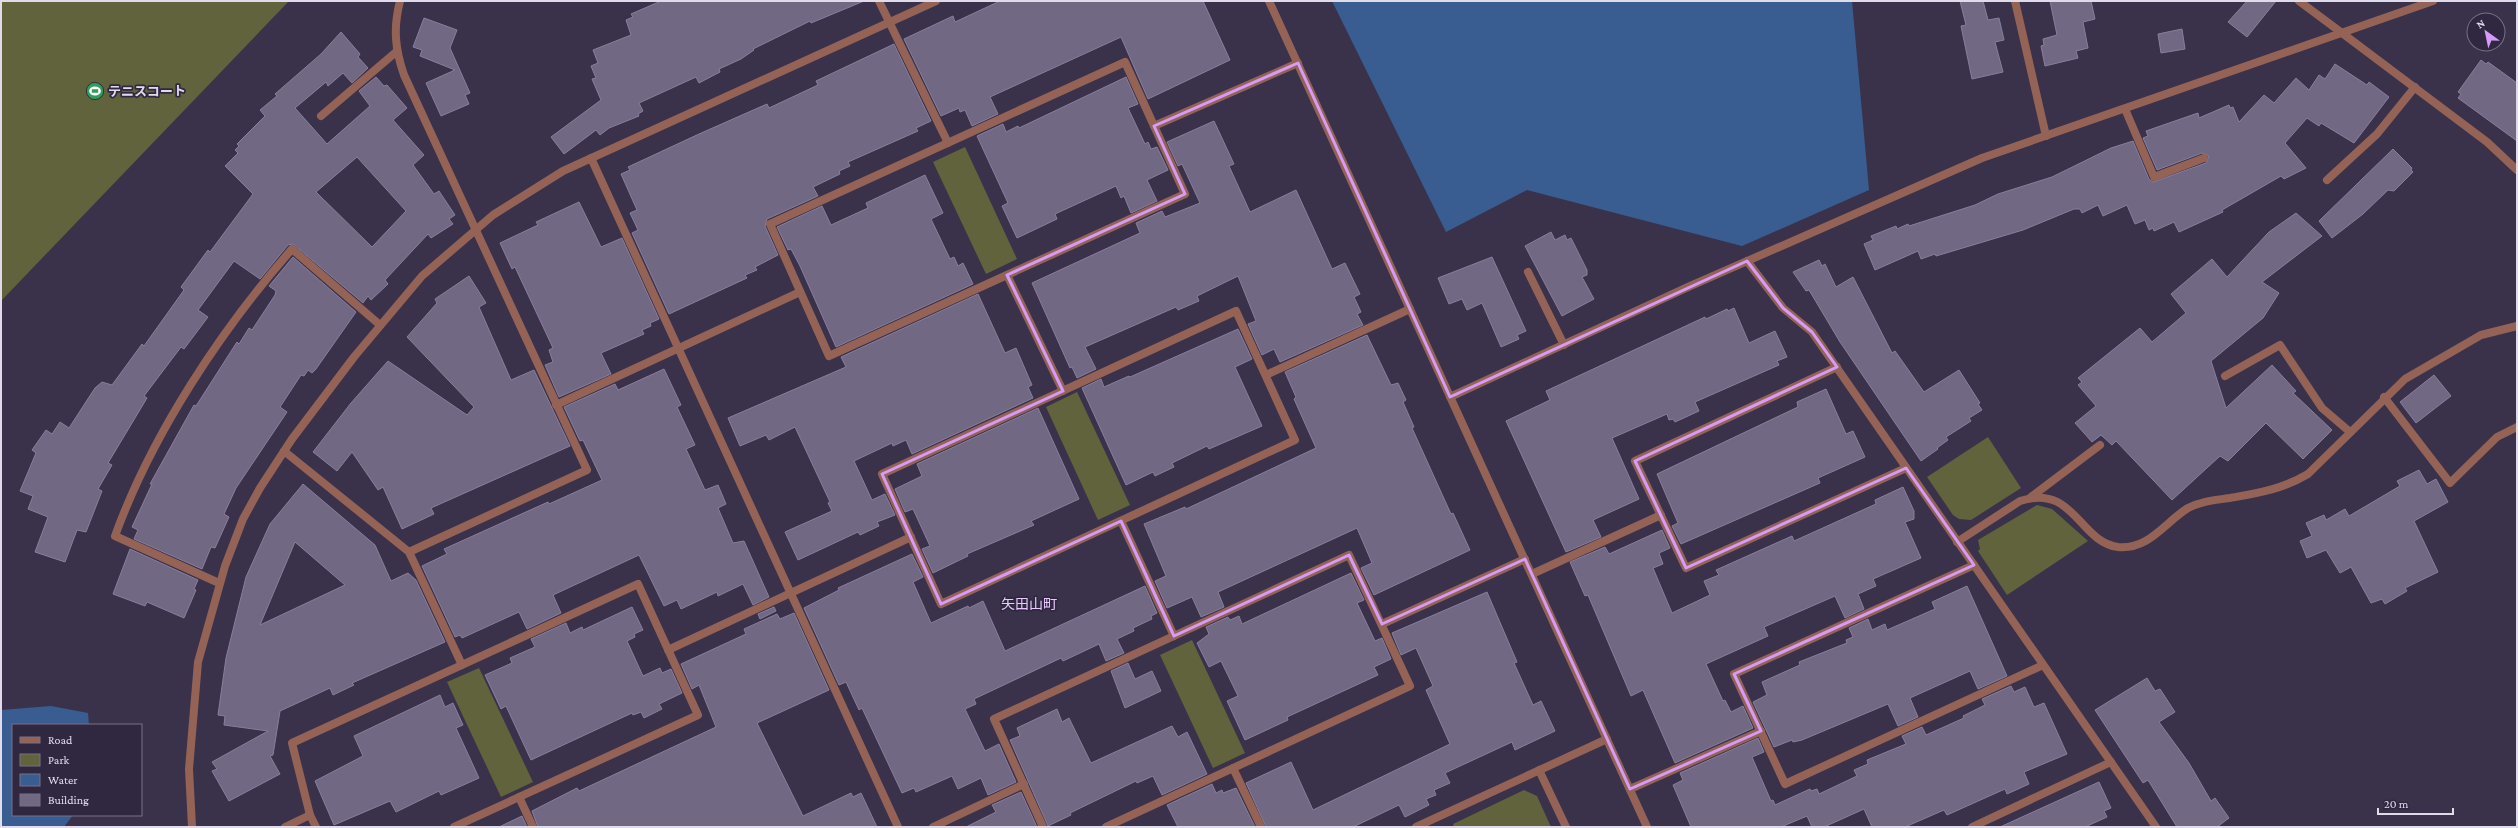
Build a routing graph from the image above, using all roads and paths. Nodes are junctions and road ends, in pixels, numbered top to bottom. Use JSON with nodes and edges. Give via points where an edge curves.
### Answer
{"nodes":[{"id":1,"x":400,"y":1,"type":"edge"},
{"id":2,"x":936,"y":1,"type":"edge"},
{"id":3,"x":1269,"y":1,"type":"edge"},
{"id":4,"x":2015,"y":1,"type":"edge"},
{"id":5,"x":2299,"y":1,"type":"edge"},
{"id":6,"x":2432,"y":1,"type":"edge"},
{"id":7,"x":880,"y":2,"type":"edge"},
{"id":8,"x":889,"y":22,"type":"junction"},
{"id":9,"x":2342,"y":33,"type":"junction"},
{"id":10,"x":396,"y":52,"type":"junction"},
{"id":11,"x":1298,"y":63,"type":"junction"},
{"id":12,"x":2415,"y":87,"type":"junction"},
{"id":13,"x":2125,"y":109,"type":"junction"},
{"id":14,"x":321,"y":116,"type":"dead end"},
{"id":15,"x":1154,"y":126,"type":"junction"},
{"id":16,"x":2046,"y":136,"type":"junction"},
{"id":17,"x":948,"y":143,"type":"junction"},
{"id":18,"x":591,"y":158,"type":"junction"},
{"id":19,"x":2204,"y":158,"type":"dead end"},
{"id":20,"x":2517,"y":170,"type":"edge"},
{"id":21,"x":2327,"y":180,"type":"dead end"},
{"id":22,"x":476,"y":229,"type":"junction"},
{"id":23,"x":1747,"y":261,"type":"junction"},
{"id":24,"x":1528,"y":272,"type":"dead end"},
{"id":25,"x":1007,"y":275,"type":"junction"},
{"id":26,"x":800,"y":292,"type":"junction"},
{"id":27,"x":1410,"y":309,"type":"junction"},
{"id":28,"x":380,"y":325,"type":"junction"},
{"id":29,"x":2517,"y":326,"type":"edge"},
{"id":30,"x":1564,"y":345,"type":"junction"},
{"id":31,"x":678,"y":349,"type":"junction"},
{"id":32,"x":1837,"y":367,"type":"junction"},
{"id":33,"x":1266,"y":375,"type":"junction"},
{"id":34,"x":2225,"y":376,"type":"dead end"},
{"id":35,"x":1063,"y":391,"type":"junction"},
{"id":36,"x":1450,"y":397,"type":"junction"},
{"id":37,"x":2384,"y":398,"type":"junction"},
{"id":38,"x":556,"y":405,"type":"junction"},
{"id":39,"x":2517,"y":427,"type":"edge"},
{"id":40,"x":2350,"y":432,"type":"junction"},
{"id":41,"x":2100,"y":445,"type":"dead end"},
{"id":42,"x":284,"y":450,"type":"junction"},
{"id":43,"x":1906,"y":468,"type":"junction"},
{"id":44,"x":2031,"y":497,"type":"junction"},
{"id":45,"x":1661,"y":515,"type":"junction"},
{"id":46,"x":1121,"y":521,"type":"junction"},
{"id":47,"x":911,"y":537,"type":"junction"},
{"id":48,"x":1958,"y":542,"type":"junction"},
{"id":49,"x":409,"y":552,"type":"junction"},
{"id":50,"x":1525,"y":559,"type":"junction"},
{"id":51,"x":1974,"y":565,"type":"junction"},
{"id":52,"x":1532,"y":574,"type":"junction"},
{"id":53,"x":219,"y":583,"type":"junction"},
{"id":54,"x":791,"y":594,"type":"junction"},
{"id":55,"x":1382,"y":624,"type":"junction"},
{"id":56,"x":1174,"y":636,"type":"junction"},
{"id":57,"x":668,"y":650,"type":"junction"},
{"id":58,"x":462,"y":665,"type":"junction"},
{"id":59,"x":2043,"y":665,"type":"junction"},
{"id":60,"x":1761,"y":731,"type":"junction"},
{"id":61,"x":1607,"y":739,"type":"junction"},
{"id":62,"x":2111,"y":762,"type":"junction"},
{"id":63,"x":1233,"y":768,"type":"junction"},
{"id":64,"x":1539,"y":770,"type":"junction"},
{"id":65,"x":1024,"y":784,"type":"junction"},
{"id":66,"x":1630,"y":789,"type":"junction"},
{"id":67,"x":519,"y":797,"type":"junction"},
{"id":68,"x":310,"y":815,"type":"junction"},
{"id":69,"x":192,"y":827,"type":"edge"},
{"id":70,"x":285,"y":827,"type":"edge"},
{"id":71,"x":316,"y":827,"type":"edge"},
{"id":72,"x":454,"y":827,"type":"edge"},
{"id":73,"x":533,"y":827,"type":"edge"},
{"id":74,"x":898,"y":827,"type":"edge"},
{"id":75,"x":933,"y":827,"type":"edge"},
{"id":76,"x":1043,"y":827,"type":"edge"},
{"id":77,"x":1106,"y":827,"type":"edge"},
{"id":78,"x":1261,"y":827,"type":"edge"},
{"id":79,"x":1416,"y":827,"type":"edge"},
{"id":80,"x":1566,"y":827,"type":"edge"},
{"id":81,"x":1647,"y":827,"type":"edge"},
{"id":82,"x":1972,"y":827,"type":"edge"},
{"id":83,"x":2156,"y":827,"type":"edge"}],
"edges":[{"from":1,"to":10,"type":"street","via":[[394,31]]},
{"from":2,"to":8,"type":"street"},
{"from":3,"to":11,"type":"street"},
{"from":4,"to":16,"type":"street"},
{"from":5,"to":9,"type":"street"},
{"from":6,"to":9,"type":"street"},
{"from":7,"to":8,"type":"street"},
{"from":8,"to":17,"type":"street"},
{"from":8,"to":18,"type":"street"},
{"from":9,"to":12,"type":"street"},
{"from":9,"to":13,"type":"street"},
{"from":10,"to":14,"type":"street"},
{"from":10,"to":22,"type":"street","via":[[404,75]]},
{"from":11,"to":15,"type":"street"},
{"from":11,"to":27,"type":"street"},
{"from":12,"to":20,"type":"street","via":[[2487,142]]},
{"from":12,"to":21,"type":"street","via":[[2378,134]]},
{"from":13,"to":16,"type":"street"},
{"from":13,"to":19,"type":"street","via":[[2154,177]]},
{"from":15,"to":17,"type":"street","via":[[1125,62]]},
{"from":15,"to":25,"type":"street","via":[[1185,194]]},
{"from":16,"to":23,"type":"street","via":[[1953,171]]},
{"from":17,"to":26,"type":"street","via":[[770,224]]},
{"from":18,"to":22,"type":"street","via":[[524,195]]},
{"from":18,"to":31,"type":"street"},
{"from":22,"to":28,"type":"street","via":[[422,276]]},
{"from":22,"to":38,"type":"street"},
{"from":23,"to":30,"type":"street"},
{"from":23,"to":32,"type":"street","via":[[1783,308],[1812,332]]},
{"from":24,"to":30,"type":"street"},
{"from":25,"to":26,"type":"street","via":[[829,356]]},
{"from":25,"to":35,"type":"street"},
{"from":26,"to":31,"type":"street"},
{"from":27,"to":33,"type":"street"},
{"from":27,"to":36,"type":"street"},
{"from":28,"to":42,"type":"street"},
{"from":28,"to":53,"type":"street","via":[[292,248],[243,311],[166,426],[129,497],[115,536]]},
{"from":29,"to":37,"type":"street","via":[[2481,335],[2469,341],[2405,379]]},
{"from":30,"to":36,"type":"street"},
{"from":31,"to":38,"type":"street"},
{"from":31,"to":54,"type":"street"},
{"from":32,"to":43,"type":"street"},
{"from":32,"to":45,"type":"street","via":[[1635,461]]},
{"from":33,"to":35,"type":"street","via":[[1236,311]]},
{"from":33,"to":46,"type":"street","via":[[1295,440]]},
{"from":34,"to":40,"type":"street","via":[[2280,345],[2322,408]]},
{"from":35,"to":47,"type":"street","via":[[882,474]]},
{"from":36,"to":50,"type":"street"},
{"from":37,"to":39,"type":"street","via":[[2450,483],[2497,437]]},
{"from":37,"to":40,"type":"street"},
{"from":38,"to":49,"type":"street","via":[[587,470]]},
{"from":40,"to":44,"type":"street","via":[[2308,474],[2290,485],[2203,502],[2188,508],[2153,538],[2136,545],[2118,547],[2102,542],[2070,510],[2042,497]]},
{"from":41,"to":44,"type":"street"},
{"from":42,"to":49,"type":"street"},
{"from":42,"to":53,"type":"street","via":[[243,519]]},
{"from":43,"to":45,"type":"street","via":[[1686,568]]},
{"from":43,"to":48,"type":"street"},
{"from":44,"to":48,"type":"street","via":[[2020,501]]},
{"from":45,"to":52,"type":"street"},
{"from":46,"to":47,"type":"street","via":[[941,604]]},
{"from":46,"to":56,"type":"street"},
{"from":47,"to":54,"type":"street"},
{"from":48,"to":51,"type":"street"},
{"from":49,"to":58,"type":"street"},
{"from":50,"to":52,"type":"street"},
{"from":50,"to":55,"type":"street"},
{"from":51,"to":59,"type":"street"},
{"from":51,"to":60,"type":"street","via":[[1734,674]]},
{"from":52,"to":61,"type":"street"},
{"from":53,"to":69,"type":"street","via":[[198,662],[189,769]]},
{"from":54,"to":57,"type":"street"},
{"from":54,"to":74,"type":"street"},
{"from":55,"to":56,"type":"street","via":[[1349,555]]},
{"from":55,"to":63,"type":"street","via":[[1410,686]]},
{"from":56,"to":65,"type":"street","via":[[994,719]]},
{"from":57,"to":58,"type":"street","via":[[638,584]]},
{"from":57,"to":67,"type":"street","via":[[698,715]]},
{"from":58,"to":68,"type":"street","via":[[292,743]]},
{"from":59,"to":60,"type":"street","via":[[1785,784]]},
{"from":59,"to":62,"type":"street"},
{"from":60,"to":66,"type":"street"},
{"from":61,"to":64,"type":"street"},
{"from":61,"to":66,"type":"street"},
{"from":62,"to":82,"type":"street"},
{"from":62,"to":83,"type":"street"},
{"from":63,"to":77,"type":"street"},
{"from":63,"to":78,"type":"street"},
{"from":64,"to":79,"type":"street"},
{"from":64,"to":80,"type":"street"},
{"from":65,"to":75,"type":"street"},
{"from":65,"to":76,"type":"street"},
{"from":66,"to":81,"type":"street"},
{"from":67,"to":72,"type":"street"},
{"from":67,"to":73,"type":"street"},
{"from":68,"to":70,"type":"street"},
{"from":68,"to":71,"type":"street"}]}
